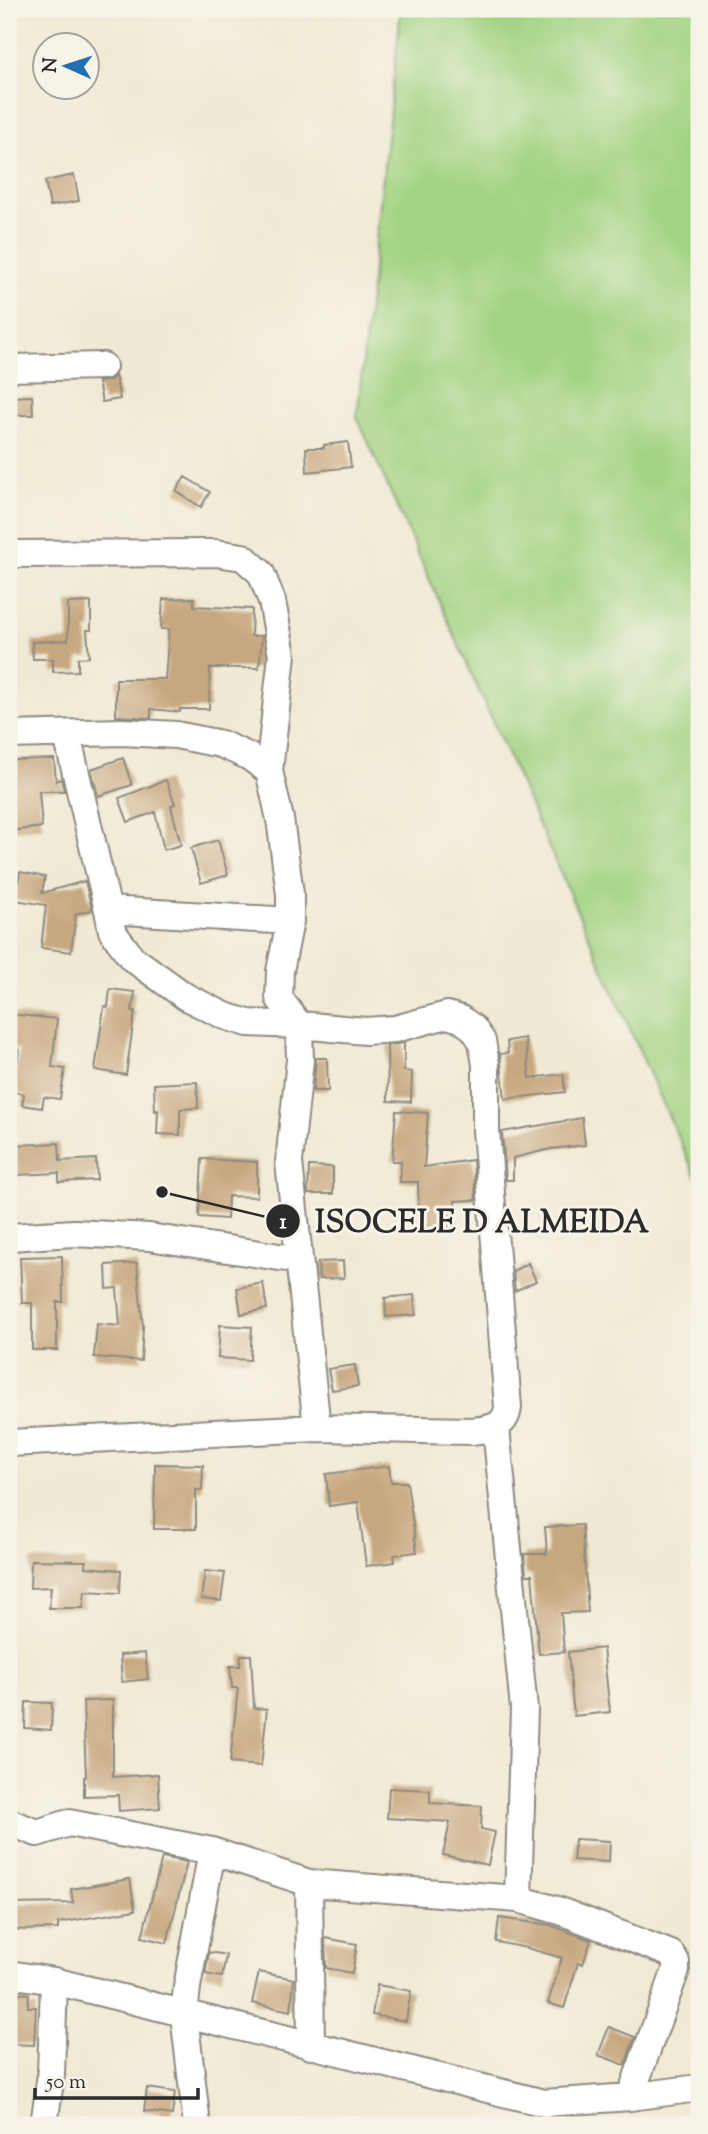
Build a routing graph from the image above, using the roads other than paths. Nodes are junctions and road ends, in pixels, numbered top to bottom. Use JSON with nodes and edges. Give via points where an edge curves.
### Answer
{"nodes":[{"id":1,"x":103,"y":366,"type":"dead end"},
{"id":2,"x":9,"y":368,"type":"edge"},
{"id":3,"x":9,"y":554,"type":"edge"},
{"id":4,"x":9,"y":735,"type":"edge"},
{"id":5,"x":67,"y":735,"type":"junction"},
{"id":6,"x":269,"y":771,"type":"junction"},
{"id":7,"x":108,"y":910,"type":"junction"},
{"id":8,"x":290,"y":921,"type":"junction"},
{"id":9,"x":299,"y":1025,"type":"junction"},
{"id":10,"x":9,"y":1237,"type":"edge"},
{"id":11,"x":299,"y":1260,"type":"junction"},
{"id":12,"x":317,"y":1428,"type":"junction"},
{"id":13,"x":496,"y":1428,"type":"junction"},
{"id":14,"x":9,"y":1443,"type":"edge"},
{"id":15,"x":9,"y":1822,"type":"edge"},
{"id":16,"x":212,"y":1851,"type":"junction"},
{"id":17,"x":309,"y":1883,"type":"junction"},
{"id":18,"x":518,"y":1899,"type":"junction"},
{"id":19,"x":9,"y":1974,"type":"edge"},
{"id":20,"x":54,"y":1981,"type":"junction"},
{"id":21,"x":184,"y":2015,"type":"junction"},
{"id":22,"x":311,"y":2046,"type":"junction"},
{"id":23,"x":699,"y":2088,"type":"edge"},
{"id":24,"x":630,"y":2096,"type":"junction"},
{"id":25,"x":545,"y":2114,"type":"edge"},
{"id":26,"x":44,"y":2125,"type":"edge"},
{"id":27,"x":197,"y":2125,"type":"edge"}],
"edges":[{"from":1,"to":2,"type":"street"},
{"from":3,"to":6,"type":"street","via":[[216,553],[243,557],[261,573],[282,655]]},
{"from":4,"to":5,"type":"street"},
{"from":5,"to":6,"type":"street","via":[[176,735],[221,744]]},
{"from":5,"to":7,"type":"street"},
{"from":6,"to":8,"type":"street","via":[[287,862]]},
{"from":7,"to":8,"type":"street"},
{"from":7,"to":9,"type":"street","via":[[112,931],[132,958],[186,997],[248,1023]]},
{"from":8,"to":9,"type":"street","via":[[279,998]]},
{"from":9,"to":11,"type":"street","via":[[289,1163]]},
{"from":9,"to":13,"type":"street","via":[[366,1031],[395,1029],[447,1015],[461,1019],[482,1041],[508,1407],[507,1417]]},
{"from":10,"to":11,"type":"street","via":[[75,1233],[149,1237]]},
{"from":11,"to":12,"type":"street"},
{"from":12,"to":13,"type":"street"},
{"from":12,"to":14,"type":"street"},
{"from":13,"to":18,"type":"street","via":[[524,1709]]},
{"from":15,"to":16,"type":"street","via":[[37,1833],[69,1823]]},
{"from":16,"to":17,"type":"street"},
{"from":16,"to":21,"type":"street"},
{"from":17,"to":18,"type":"street"},
{"from":17,"to":22,"type":"street"},
{"from":18,"to":24,"type":"street","via":[[671,1954],[676,1962]]},
{"from":19,"to":20,"type":"street"},
{"from":20,"to":21,"type":"street"},
{"from":20,"to":26,"type":"street"},
{"from":21,"to":22,"type":"street"},
{"from":21,"to":27,"type":"street"},
{"from":22,"to":25,"type":"street"},
{"from":23,"to":24,"type":"street"},
{"from":24,"to":25,"type":"street"}]}
